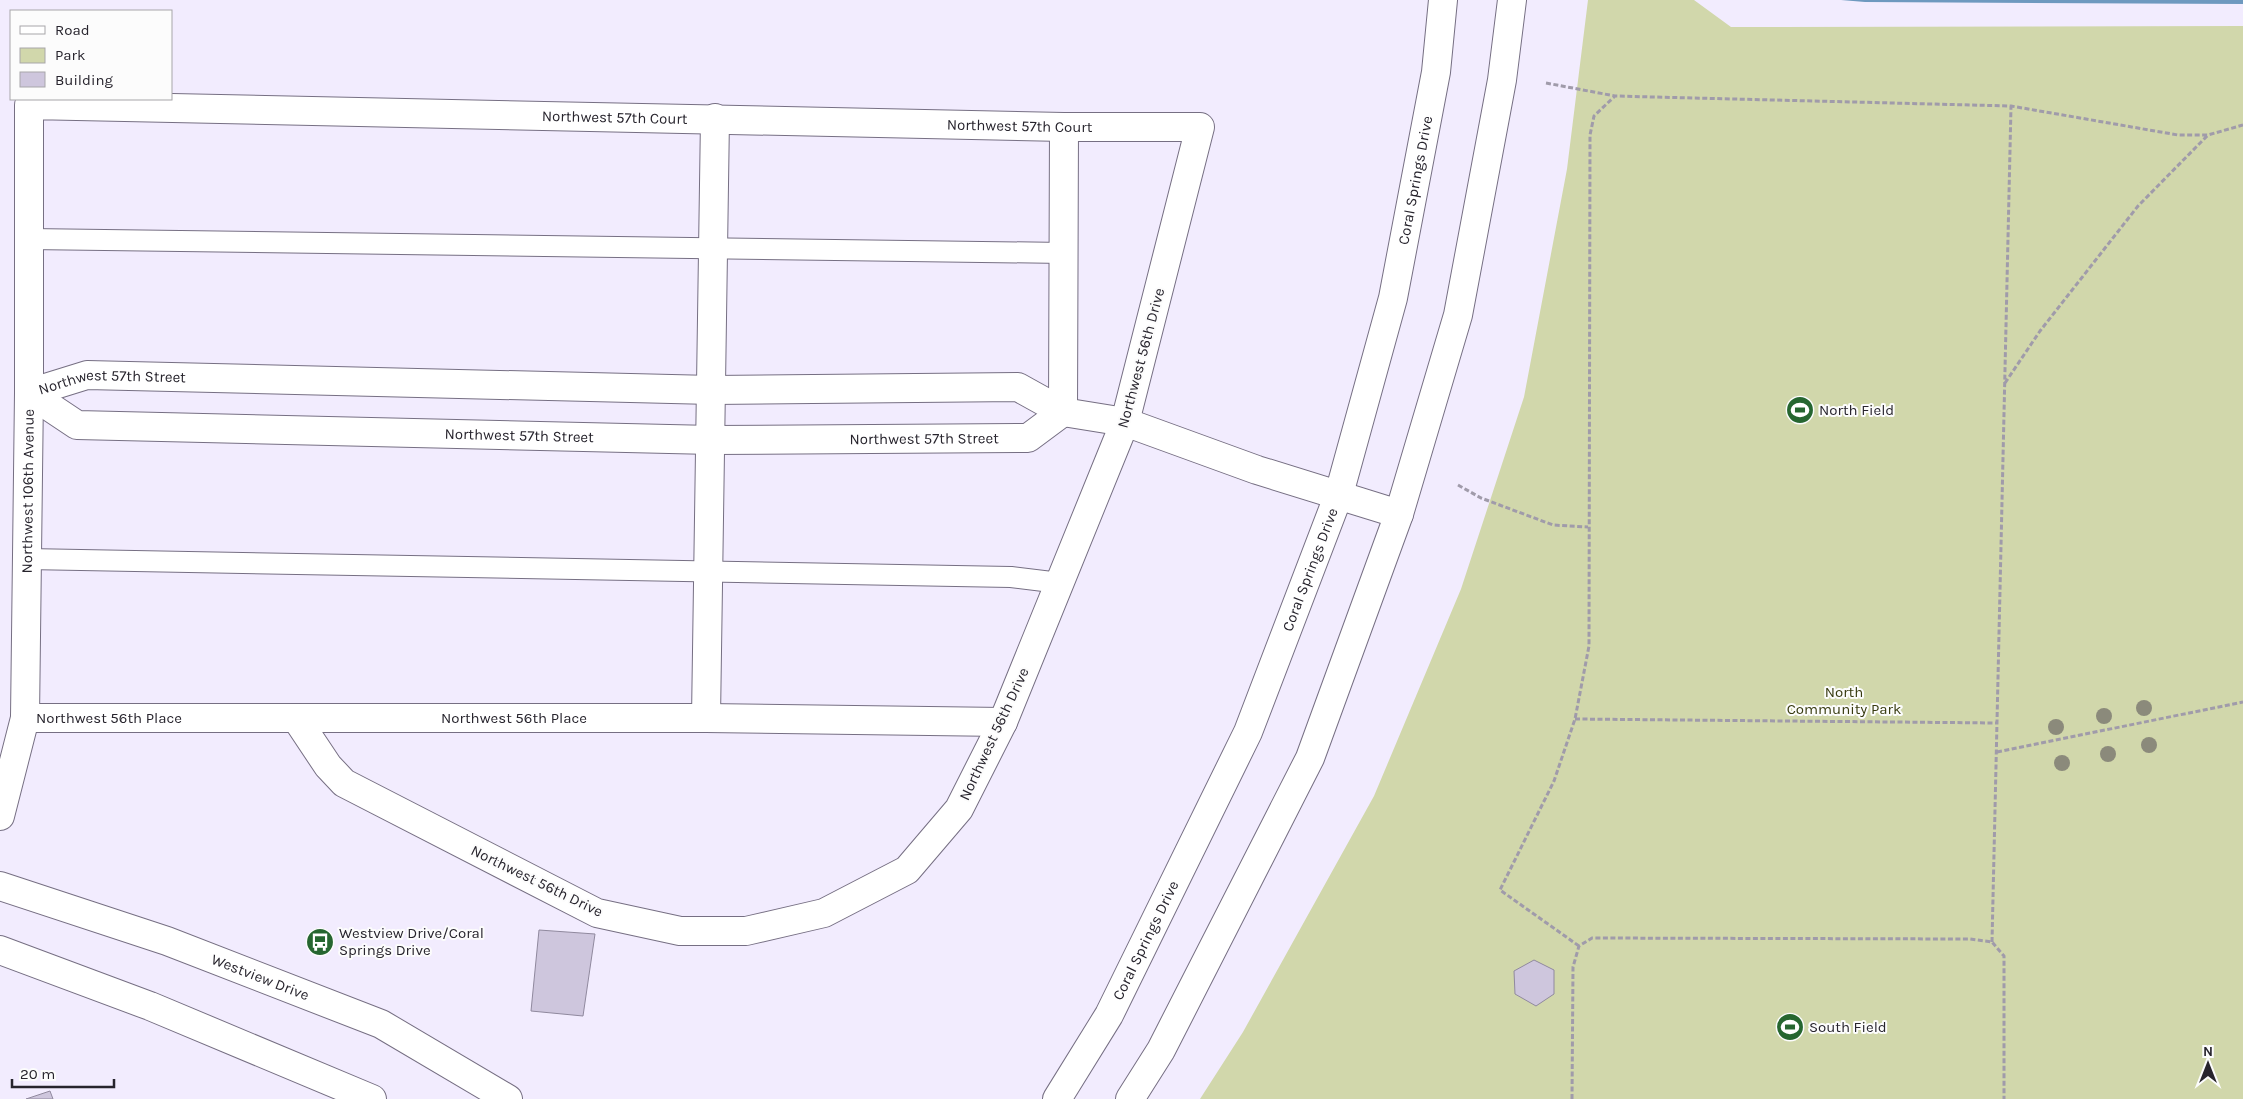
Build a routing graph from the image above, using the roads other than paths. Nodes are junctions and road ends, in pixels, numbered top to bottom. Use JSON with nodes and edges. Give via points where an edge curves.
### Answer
{"nodes":[{"id":1,"x":1443,"y":0,"type":"edge"},
{"id":2,"x":1512,"y":0,"type":"edge"},
{"id":3,"x":29,"y":105,"type":"joint"},
{"id":4,"x":715,"y":118,"type":"junction"},
{"id":5,"x":1064,"y":127,"type":"junction"},
{"id":6,"x":1200,"y":127,"type":"joint"},
{"id":7,"x":29,"y":239,"type":"junction"},
{"id":8,"x":713,"y":248,"type":"junction"},
{"id":9,"x":1064,"y":253,"type":"junction"},
{"id":10,"x":712,"y":390,"type":"junction"},
{"id":11,"x":29,"y":393,"type":"junction"},
{"id":12,"x":1063,"y":412,"type":"junction"},
{"id":13,"x":1126,"y":422,"type":"junction"},
{"id":14,"x":712,"y":440,"type":"junction"},
{"id":15,"x":1339,"y":494,"type":"junction"},
{"id":16,"x":1399,"y":514,"type":"junction"},
{"id":17,"x":27,"y":559,"type":"junction"},
{"id":18,"x":708,"y":572,"type":"junction"},
{"id":19,"x":1060,"y":583,"type":"junction"},
{"id":20,"x":25,"y":718,"type":"junction"},
{"id":21,"x":296,"y":718,"type":"junction"},
{"id":22,"x":706,"y":718,"type":"junction"},
{"id":23,"x":1003,"y":722,"type":"junction"},
{"id":24,"x":0,"y":816,"type":"edge"},
{"id":25,"x":0,"y":886,"type":"edge"},
{"id":26,"x":0,"y":950,"type":"edge"},
{"id":27,"x":372,"y":1099,"type":"edge"},
{"id":28,"x":508,"y":1099,"type":"edge"},
{"id":29,"x":1057,"y":1099,"type":"edge"},
{"id":30,"x":1130,"y":1099,"type":"edge"}],
"edges":[{"from":1,"to":15,"type":"street","name":"Coral Springs Drive","via":[[1436,72],[1393,298]]},
{"from":2,"to":16,"type":"street","via":[[1502,80],[1458,315]]},
{"from":3,"to":4,"type":"street","name":"Northwest 57th Court"},
{"from":3,"to":7,"type":"street","name":"Northwest 106th Avenue"},
{"from":4,"to":5,"type":"street","name":"Northwest 57th Court"},
{"from":4,"to":8,"type":"street"},
{"from":5,"to":6,"type":"street","name":"Northwest 57th Court"},
{"from":5,"to":9,"type":"street"},
{"from":6,"to":13,"type":"street","name":"Northwest 56th Drive"},
{"from":7,"to":8,"type":"lane"},
{"from":7,"to":11,"type":"street","name":"Northwest 106th Avenue"},
{"from":8,"to":9,"type":"lane"},
{"from":8,"to":10,"type":"street"},
{"from":9,"to":12,"type":"street"},
{"from":10,"to":11,"type":"street","name":"Northwest 57th Street","via":[[87,375]]},
{"from":10,"to":12,"type":"street","name":"Northwest 57th Street","via":[[1018,387]]},
{"from":10,"to":14,"type":"street"},
{"from":11,"to":14,"type":"street","name":"Northwest 57th Street","via":[[77,425]]},
{"from":11,"to":17,"type":"street","name":"Northwest 106th Avenue"},
{"from":12,"to":13,"type":"street","name":"Northwest 57th Street"},
{"from":12,"to":14,"type":"street","name":"Northwest 57th Street","via":[[1028,438]]},
{"from":13,"to":15,"type":"street","name":"Northwest 57th Street","via":[[1257,470]]},
{"from":13,"to":19,"type":"street","name":"Northwest 56th Drive"},
{"from":14,"to":18,"type":"street"},
{"from":15,"to":16,"type":"street","name":"Northwest 57th Street"},
{"from":15,"to":29,"type":"street","name":"Coral Springs Drive","via":[[1248,732],[1109,1014]]},
{"from":16,"to":30,"type":"street","via":[[1310,758],[1161,1050]]},
{"from":17,"to":18,"type":"lane"},
{"from":17,"to":20,"type":"street","name":"Northwest 106th Avenue"},
{"from":18,"to":19,"type":"lane","via":[[1011,577]]},
{"from":18,"to":22,"type":"street"},
{"from":19,"to":23,"type":"street","name":"Northwest 56th Drive"},
{"from":20,"to":21,"type":"street","name":"Northwest 56th Place"},
{"from":20,"to":24,"type":"street","name":"Northwest 106th Avenue"},
{"from":21,"to":22,"type":"street","name":"Northwest 56th Place"},
{"from":21,"to":23,"type":"street","name":"Northwest 56th Drive","via":[[328,766],[344,783],[597,914],[680,931],[746,931],[824,914],[907,870],[960,809]]},
{"from":22,"to":23,"type":"street","name":"Northwest 56th Place"},
{"from":25,"to":28,"type":"street","name":"Westview Drive","via":[[167,941],[381,1024]]},
{"from":26,"to":27,"type":"street","via":[[150,1006]]}]}
